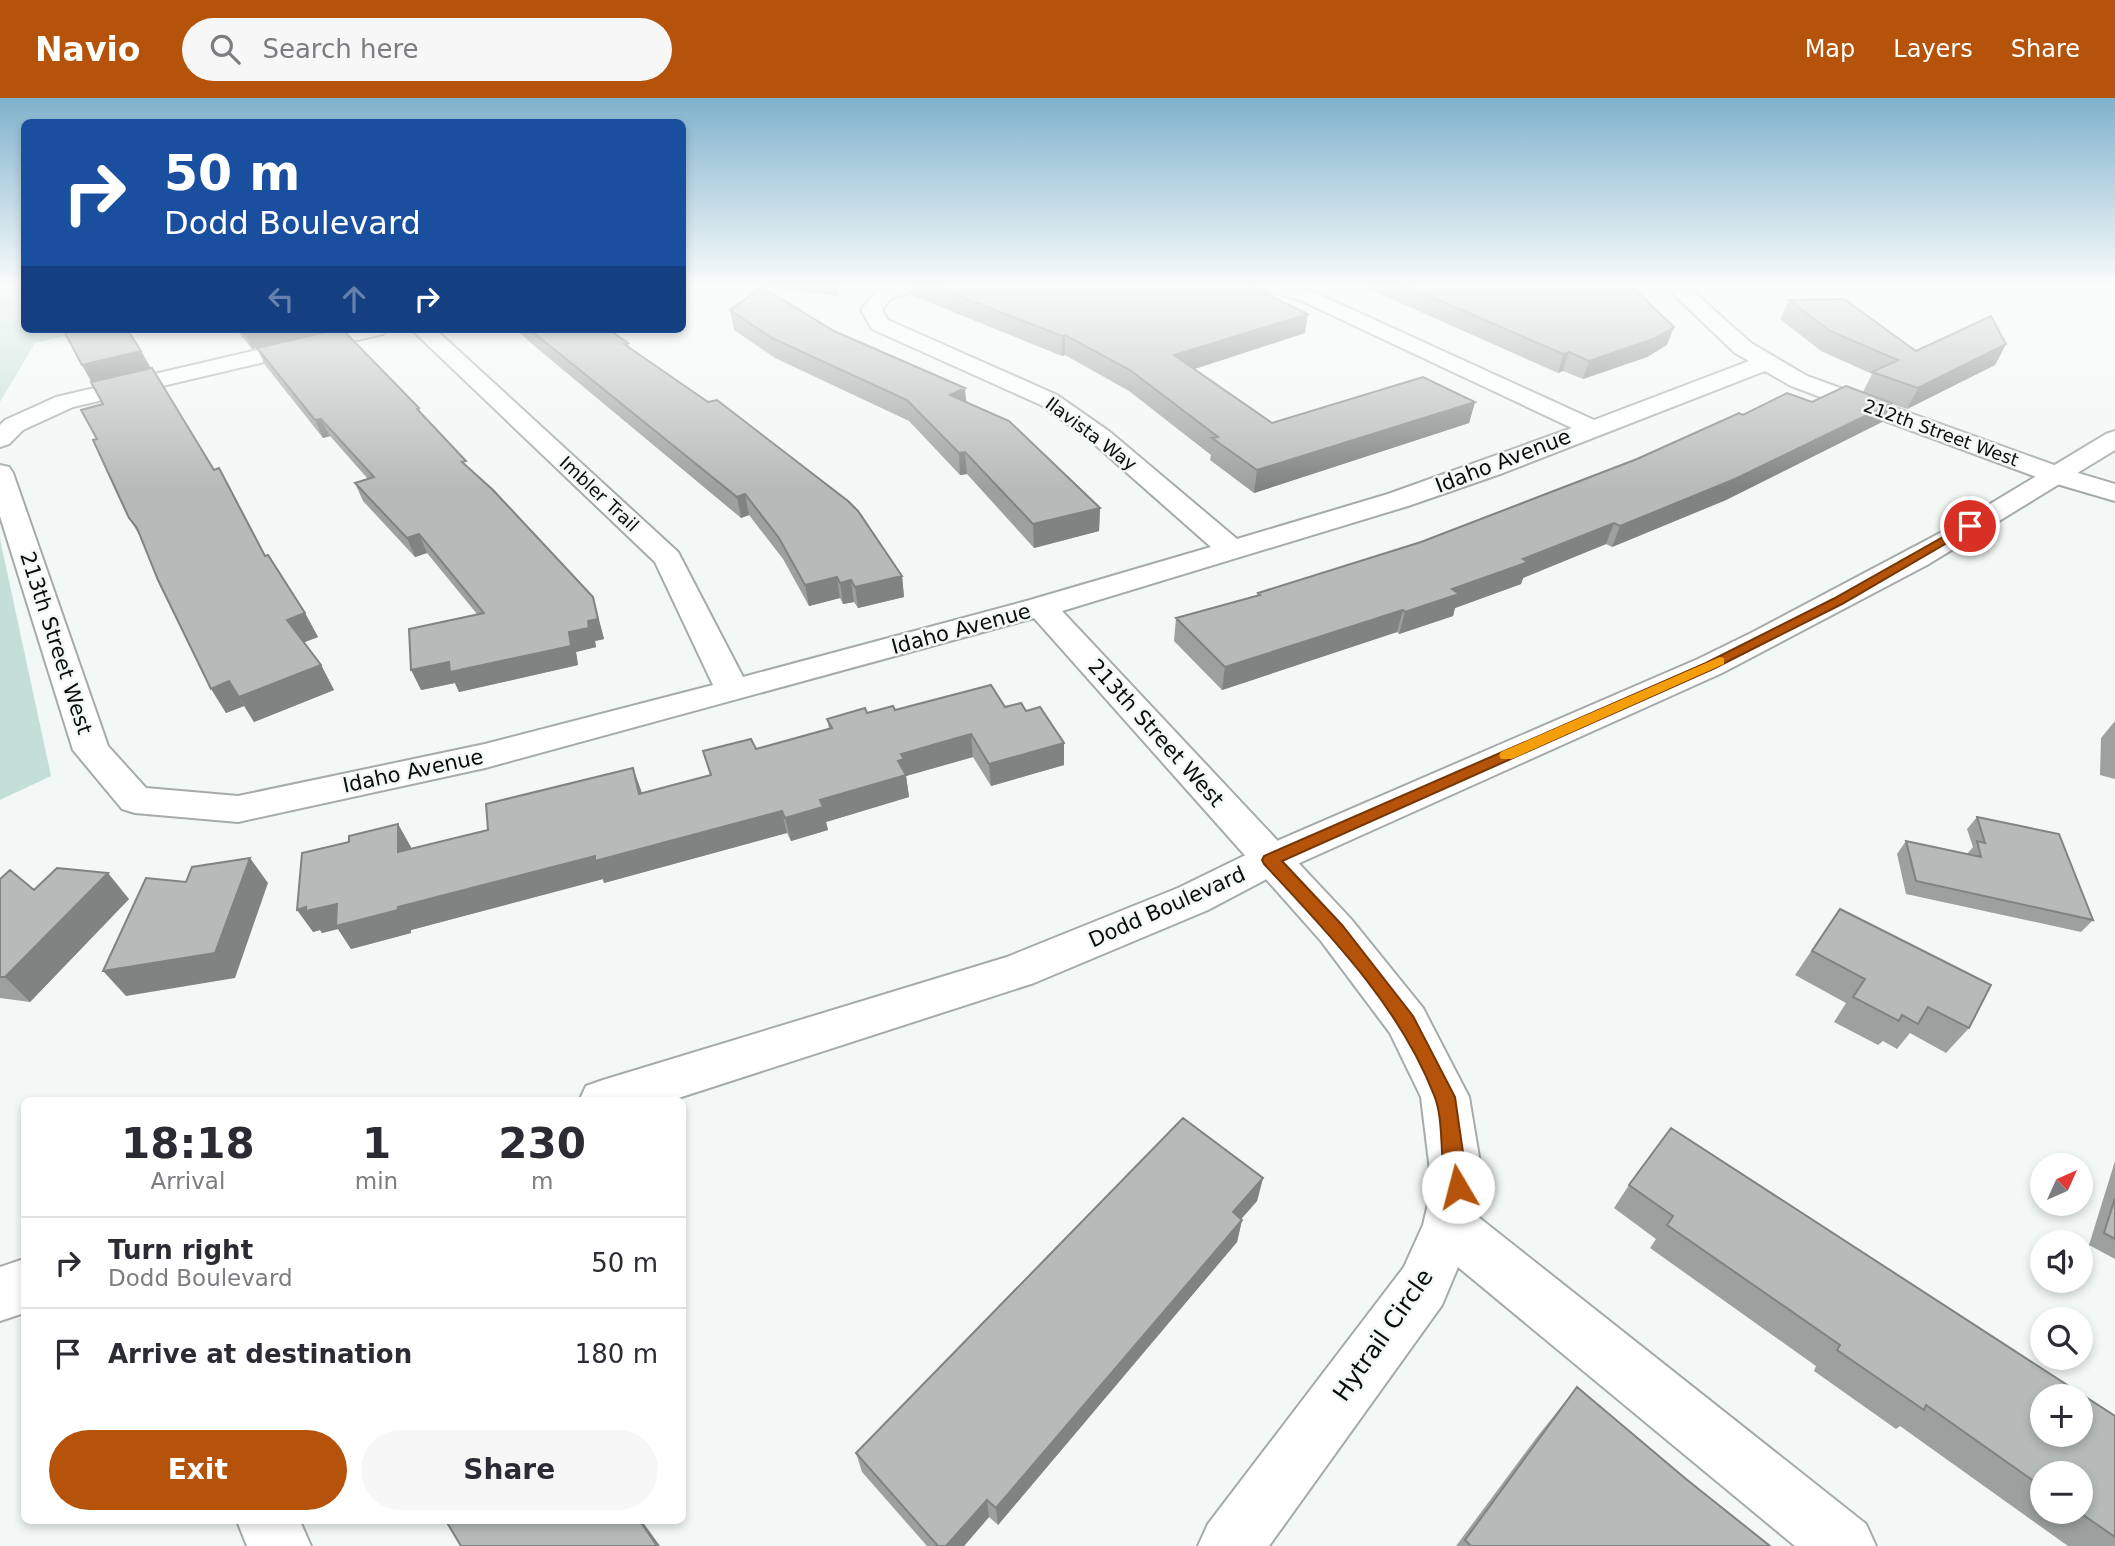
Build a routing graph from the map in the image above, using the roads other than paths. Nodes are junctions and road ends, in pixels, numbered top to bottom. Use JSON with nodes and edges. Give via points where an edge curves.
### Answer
{"nodes":[{"id":1,"x":275,"y":353,"type":"edge"},
{"id":2,"x":447,"y":353,"type":"edge"},
{"id":3,"x":944,"y":353,"type":"edge"},
{"id":4,"x":1429,"y":353,"type":"edge"},
{"id":5,"x":1751,"y":353,"type":"edge"},
{"id":6,"x":1768,"y":362,"type":"junction"},
{"id":7,"x":1591,"y":428,"type":"junction"},
{"id":8,"x":7,"y":432,"type":"edge"},
{"id":9,"x":2115,"y":439,"type":"edge"},
{"id":10,"x":0,"y":472,"type":"edge"},
{"id":11,"x":2059,"y":476,"type":"junction"},
{"id":12,"x":2115,"y":493,"type":"edge"},
{"id":13,"x":1232,"y":550,"type":"junction"},
{"id":14,"x":1041,"y":607,"type":"junction"},
{"id":15,"x":733,"y":690,"type":"junction"},
{"id":16,"x":135,"y":800,"type":"joint"},
{"id":17,"x":1270,"y":860,"type":"junction"},
{"id":18,"x":616,"y":1097,"type":"edge"},
{"id":19,"x":1449,"y":1226,"type":"junction"},
{"id":20,"x":21,"y":1287,"type":"edge"},
{"id":21,"x":0,"y":1294,"type":"edge"},
{"id":22,"x":269,"y":1524,"type":"edge"},
{"id":23,"x":279,"y":1546,"type":"edge"},
{"id":24,"x":1230,"y":1546,"type":"edge"},
{"id":25,"x":1844,"y":1546,"type":"edge"}],
"edges":[{"from":1,"to":8,"type":"street","via":[[65,402]]},
{"from":2,"to":15,"type":"street","name":"Imbler Trail","via":[[668,558]]},
{"from":3,"to":13,"type":"street","name":"Ilavista Way","via":[[1049,400],[1101,437]]},
{"from":4,"to":7,"type":"street"},
{"from":5,"to":6,"type":"street","name":"212th Street West"},
{"from":6,"to":7,"type":"street","name":"Idaho Avenue"},
{"from":6,"to":11,"type":"street","name":"212th Street West","via":[[1799,381]]},
{"from":7,"to":13,"type":"street","name":"Idaho Avenue","via":[[1410,496]]},
{"from":9,"to":11,"type":"street","name":"Dodd Boulevard"},
{"from":10,"to":16,"type":"street","name":"213th Street West","via":[[91,750]]},
{"from":11,"to":12,"type":"street","name":"212th Street West"},
{"from":11,"to":17,"type":"street","name":"Dodd Boulevard","via":[[1838,602],[1722,660]]},
{"from":13,"to":14,"type":"street","name":"Idaho Avenue"},
{"from":14,"to":15,"type":"street","name":"Idaho Avenue"},
{"from":14,"to":17,"type":"street","name":"213th Street West"},
{"from":15,"to":16,"type":"street","name":"Idaho Avenue","via":[[485,756],[238,809]]},
{"from":17,"to":18,"type":"street","name":"Dodd Boulevard","via":[[1193,899],[1019,971]]},
{"from":17,"to":19,"type":"street","name":"Hytrail Circle","via":[[1336,930],[1407,1021],[1445,1097],[1458,1187]]},
{"from":19,"to":24,"type":"street","name":"Hytrail Circle","via":[[1423,1286]]},
{"from":19,"to":25,"type":"street"},
{"from":20,"to":21,"type":"street"},
{"from":22,"to":23,"type":"street"}]}
